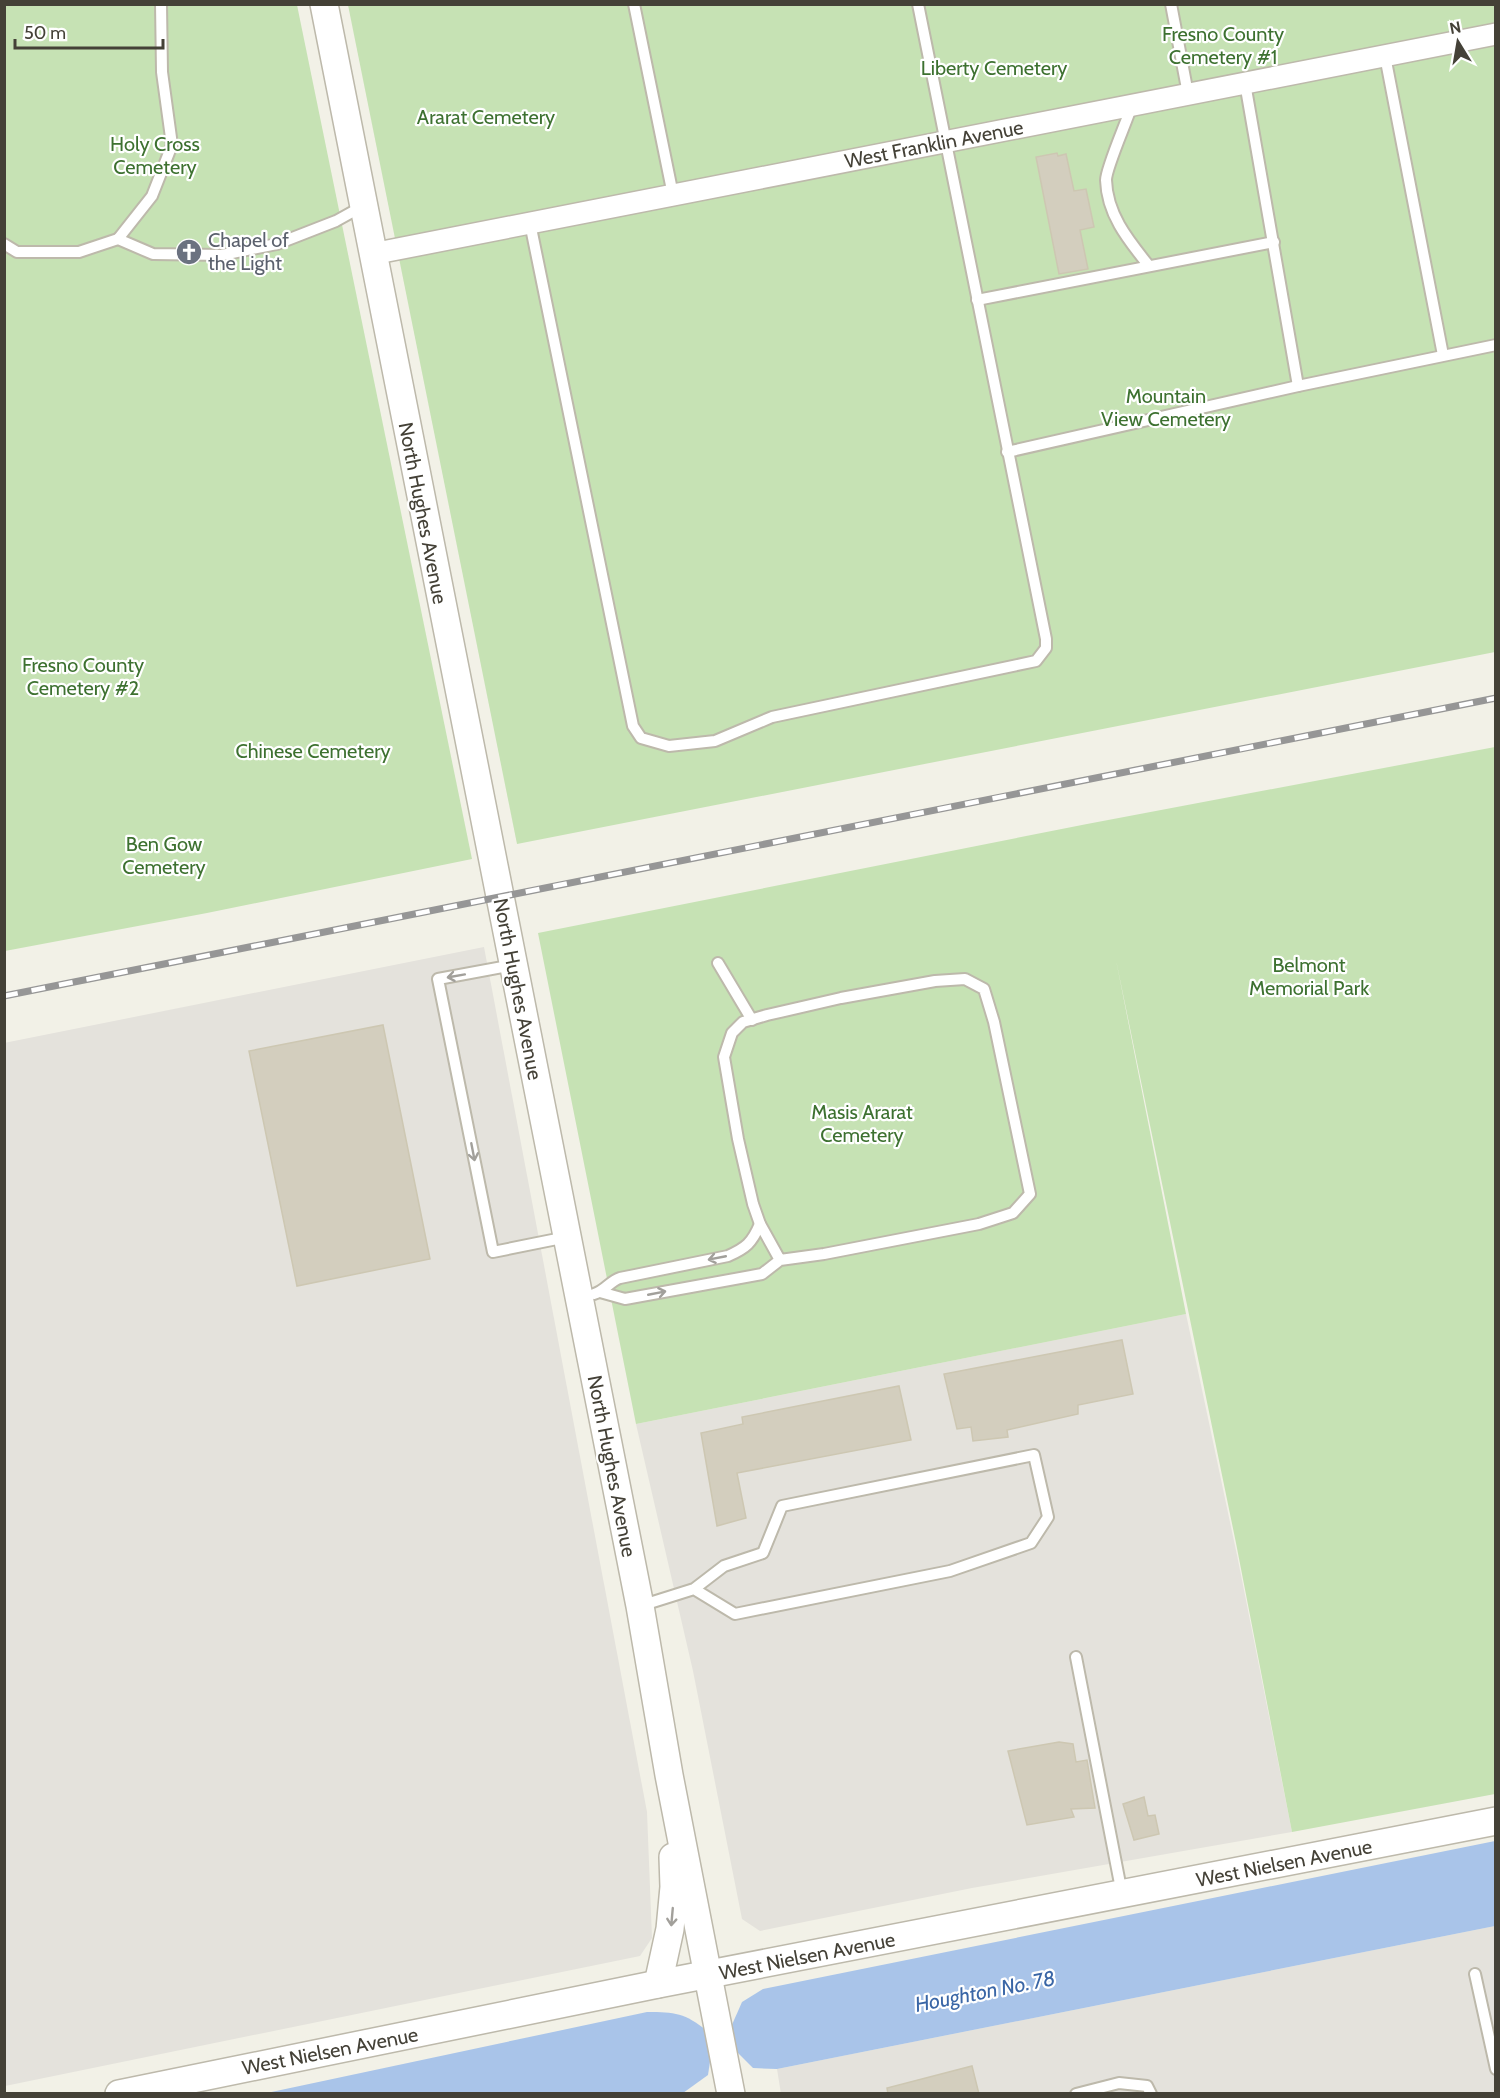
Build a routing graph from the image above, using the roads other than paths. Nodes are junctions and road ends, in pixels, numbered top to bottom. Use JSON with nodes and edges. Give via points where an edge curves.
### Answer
{"nodes":[{"id":1,"x":161,"y":4,"type":"edge"},
{"id":2,"x":324,"y":4,"type":"edge"},
{"id":3,"x":634,"y":4,"type":"edge"},
{"id":4,"x":918,"y":4,"type":"edge"},
{"id":5,"x":1171,"y":4,"type":"edge"},
{"id":6,"x":1496,"y":34,"type":"edge"},
{"id":7,"x":1384,"y":56,"type":"junction"},
{"id":8,"x":1245,"y":83,"type":"junction"},
{"id":9,"x":1188,"y":94,"type":"junction"},
{"id":10,"x":1132,"y":105,"type":"junction"},
{"id":11,"x":945,"y":142,"type":"junction"},
{"id":12,"x":673,"y":195,"type":"junction"},
{"id":13,"x":363,"y":206,"type":"junction"},
{"id":14,"x":530,"y":223,"type":"junction"},
{"id":15,"x":118,"y":239,"type":"junction"},
{"id":16,"x":1274,"y":242,"type":"junction"},
{"id":17,"x":4,"y":244,"type":"edge"},
{"id":18,"x":372,"y":254,"type":"junction"},
{"id":19,"x":1149,"y":266,"type":"junction"},
{"id":20,"x":977,"y":300,"type":"junction"},
{"id":21,"x":1496,"y":345,"type":"edge"},
{"id":22,"x":1443,"y":355,"type":"junction"},
{"id":23,"x":1298,"y":386,"type":"junction"},
{"id":24,"x":1007,"y":452,"type":"junction"},
{"id":25,"x":718,"y":963,"type":"dead end"},
{"id":26,"x":513,"y":965,"type":"junction"},
{"id":27,"x":752,"y":1020,"type":"junction"},
{"id":28,"x":760,"y":1224,"type":"junction"},
{"id":29,"x":567,"y":1237,"type":"junction"},
{"id":30,"x":780,"y":1260,"type":"junction"},
{"id":31,"x":590,"y":1295,"type":"junction"},
{"id":32,"x":694,"y":1589,"type":"junction"},
{"id":33,"x":640,"y":1606,"type":"junction"},
{"id":34,"x":1076,"y":1657,"type":"dead end"},
{"id":35,"x":669,"y":1775,"type":"junction"},
{"id":36,"x":1496,"y":1821,"type":"edge"},
{"id":37,"x":1122,"y":1894,"type":"junction"},
{"id":38,"x":1474,"y":1974,"type":"dead end"},
{"id":39,"x":709,"y":1975,"type":"junction"},
{"id":40,"x":658,"y":1984,"type":"junction"},
{"id":41,"x":1496,"y":2069,"type":"edge"},
{"id":42,"x":119,"y":2094,"type":"edge"},
{"id":43,"x":731,"y":2094,"type":"edge"},
{"id":44,"x":1076,"y":2094,"type":"edge"},
{"id":45,"x":1150,"y":2094,"type":"edge"}],
"edges":[{"from":1,"to":15,"type":"lane","via":[[162,72],[172,145],[152,196]]},
{"from":2,"to":13,"type":"street","name":"North Hughes Avenue"},
{"from":3,"to":12,"type":"lane"},
{"from":4,"to":11,"type":"lane"},
{"from":5,"to":9,"type":"lane"},
{"from":6,"to":7,"type":"street","name":"West Franklin Avenue"},
{"from":7,"to":8,"type":"street","name":"West Franklin Avenue"},
{"from":7,"to":22,"type":"lane"},
{"from":8,"to":9,"type":"street","name":"West Franklin Avenue"},
{"from":8,"to":16,"type":"lane"},
{"from":9,"to":10,"type":"street","name":"West Franklin Avenue"},
{"from":10,"to":11,"type":"street","name":"West Franklin Avenue"},
{"from":10,"to":19,"type":"lane","via":[[1106,179],[1110,205],[1123,235]]},
{"from":11,"to":12,"type":"street","name":"West Franklin Avenue"},
{"from":11,"to":20,"type":"lane"},
{"from":12,"to":14,"type":"street","name":"West Franklin Avenue"},
{"from":13,"to":15,"type":"lane","via":[[277,244],[222,255],[153,254]]},
{"from":13,"to":18,"type":"street","name":"North Hughes Avenue"},
{"from":14,"to":18,"type":"street","name":"West Franklin Avenue"},
{"from":14,"to":24,"type":"lane","via":[[633,726],[641,738],[669,746],[715,741],[772,717],[1036,661],[1046,648],[1046,639]]},
{"from":15,"to":17,"type":"lane","via":[[80,252],[17,252]]},
{"from":16,"to":19,"type":"lane"},
{"from":16,"to":23,"type":"lane"},
{"from":18,"to":26,"type":"street","name":"North Hughes Avenue"},
{"from":19,"to":20,"type":"lane"},
{"from":20,"to":24,"type":"lane"},
{"from":21,"to":22,"type":"lane"},
{"from":22,"to":23,"type":"lane"},
{"from":23,"to":24,"type":"lane"},
{"from":25,"to":27,"type":"lane"},
{"from":26,"to":29,"type":"street","name":"North Hughes Avenue"},
{"from":26,"to":29,"type":"lane","one_way":true,"via":[[438,979],[493,1252]]},
{"from":27,"to":28,"type":"lane","via":[[743,1022],[732,1034],[724,1057],[738,1139]]},
{"from":27,"to":30,"type":"lane","via":[[935,981],[965,979],[984,989],[1030,1194],[1013,1213],[979,1224]]},
{"from":28,"to":30,"type":"lane"},
{"from":28,"to":31,"type":"lane","one_way":true,"via":[[754,1239],[728,1256],[620,1278]]},
{"from":29,"to":31,"type":"street","name":"North Hughes Avenue"},
{"from":31,"to":30,"type":"lane","one_way":true,"via":[[625,1299],[762,1274]]},
{"from":31,"to":33,"type":"street","name":"North Hughes Avenue"},
{"from":32,"to":32,"type":"lane","via":[[724,1566],[763,1553],[782,1506],[1035,1455],[1048,1517],[1031,1543],[950,1571],[735,1614]]},
{"from":32,"to":33,"type":"lane"},
{"from":33,"to":35,"type":"street","name":"North Hughes Avenue"},
{"from":34,"to":37,"type":"lane"},
{"from":35,"to":39,"type":"street","name":"North Hughes Avenue"},
{"from":35,"to":40,"type":"street","one_way":true,"via":[[674,1887]]},
{"from":36,"to":37,"type":"street","name":"West Nielsen Avenue"},
{"from":37,"to":39,"type":"street","name":"West Nielsen Avenue"},
{"from":38,"to":41,"type":"lane"},
{"from":39,"to":40,"type":"street","name":"West Nielsen Avenue"},
{"from":39,"to":43,"type":"street","name":"North Hughes Avenue"},
{"from":40,"to":42,"type":"street","name":"West Nielsen Avenue"},
{"from":44,"to":45,"type":"lane","via":[[1119,2084],[1147,2086]]}]}
